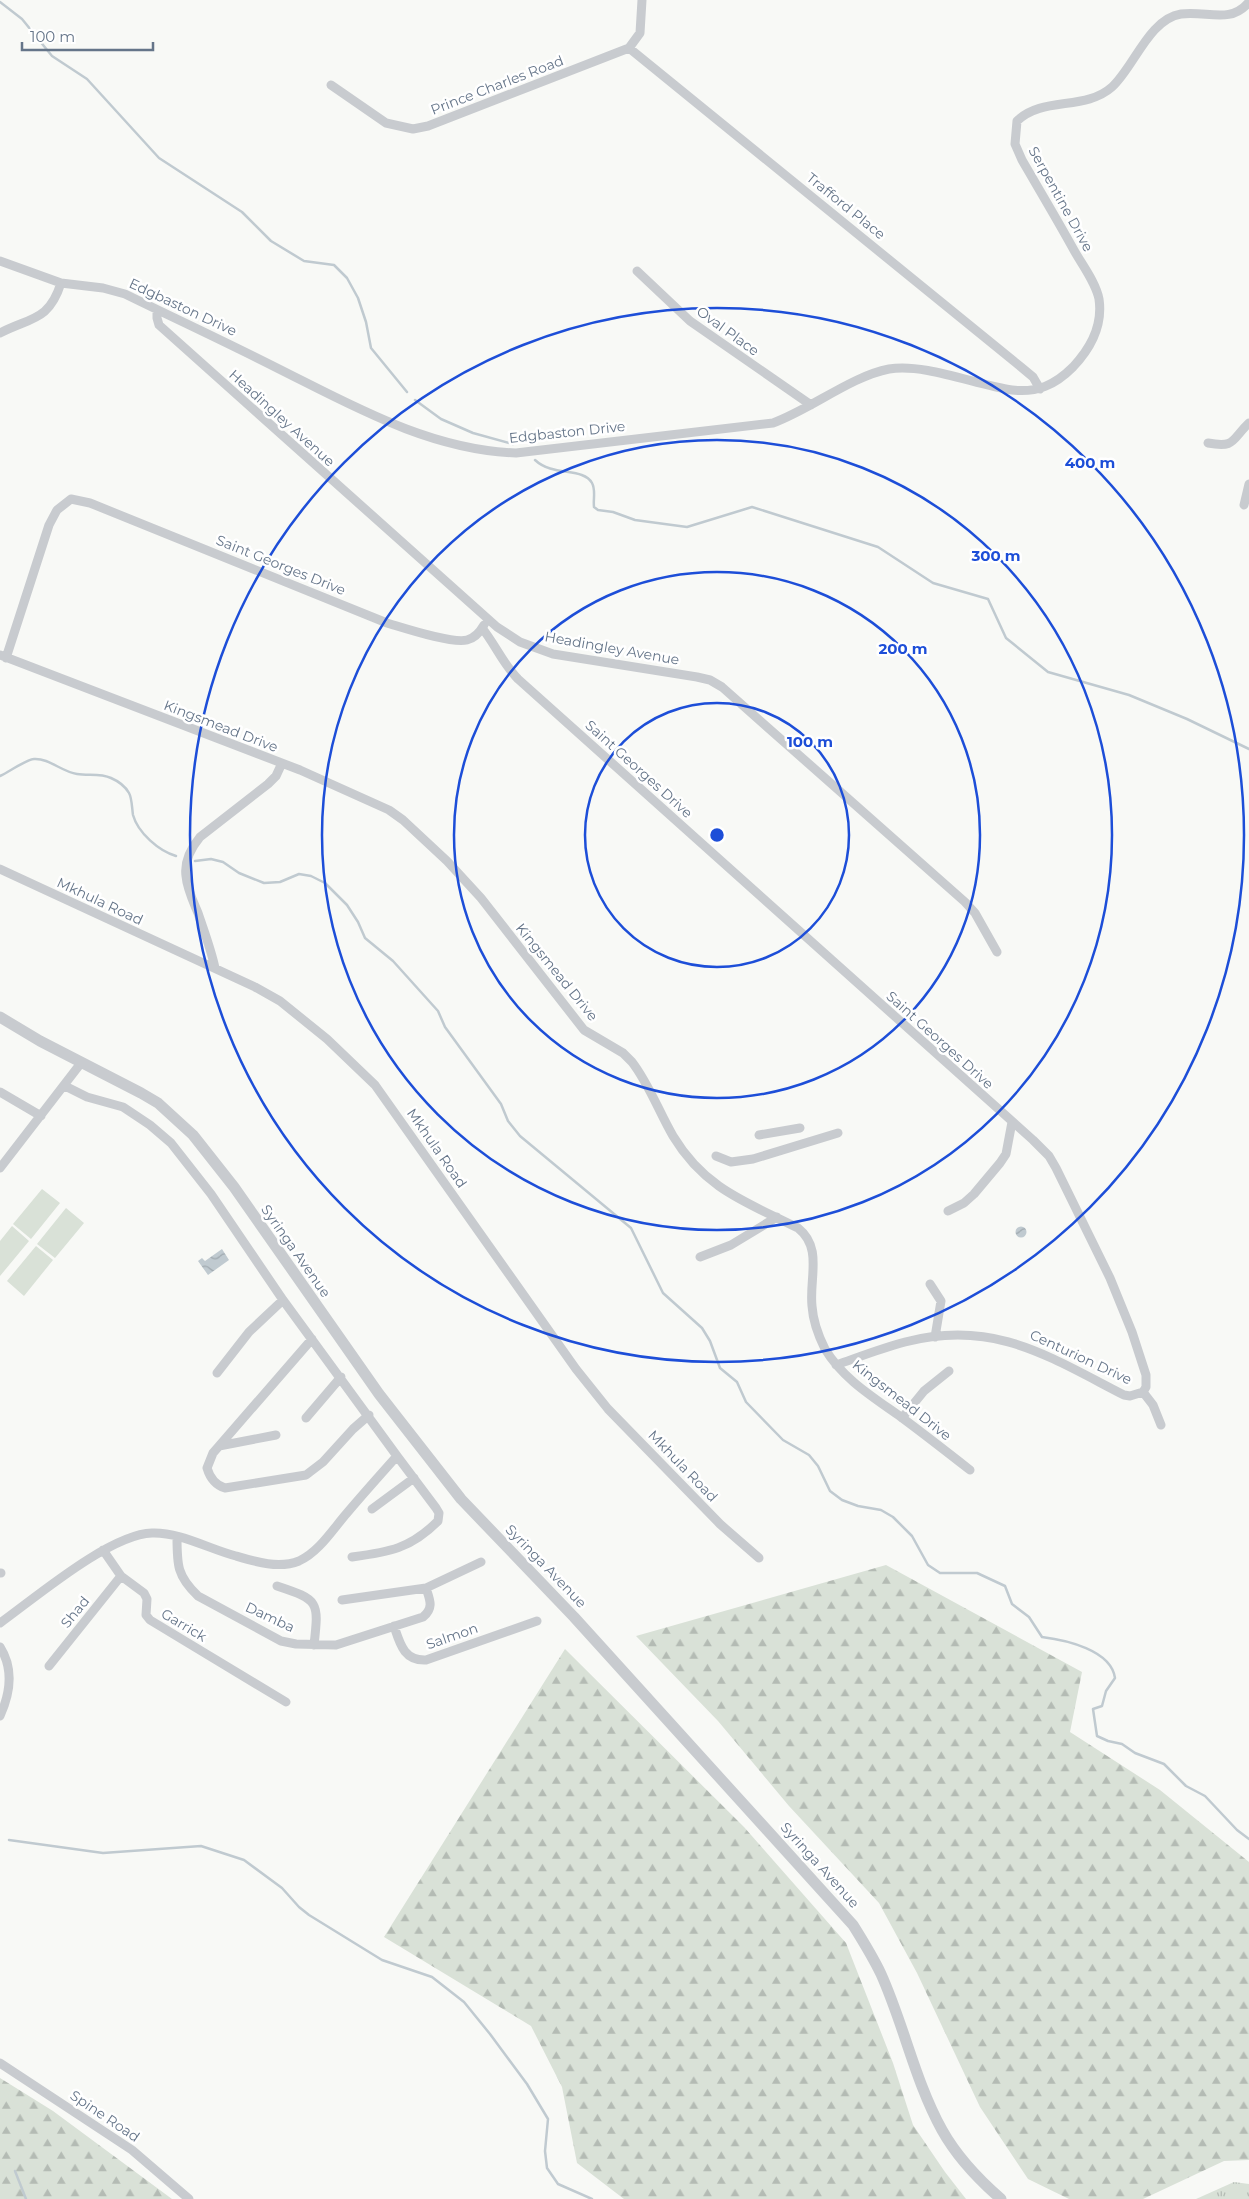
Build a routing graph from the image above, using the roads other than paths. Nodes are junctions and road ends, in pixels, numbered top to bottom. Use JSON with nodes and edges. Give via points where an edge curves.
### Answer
{"nodes":[{"id":1,"x":642,"y":0,"type":"edge"},
{"id":2,"x":1249,"y":2,"type":"edge"},
{"id":3,"x":630,"y":48,"type":"junction"},
{"id":4,"x":331,"y":85,"type":"dead end"},
{"id":5,"x":0,"y":261,"type":"edge"},
{"id":6,"x":637,"y":271,"type":"dead end"},
{"id":7,"x":61,"y":283,"type":"junction"},
{"id":8,"x":157,"y":310,"type":"junction"},
{"id":9,"x":0,"y":333,"type":"edge"},
{"id":10,"x":1040,"y":389,"type":"junction"},
{"id":11,"x":811,"y":405,"type":"junction"},
{"id":12,"x":1249,"y":423,"type":"edge"},
{"id":13,"x":1208,"y":443,"type":"dead end"},
{"id":14,"x":1249,"y":484,"type":"edge"},
{"id":15,"x":1244,"y":505,"type":"dead end"},
{"id":16,"x":488,"y":618,"type":"junction"},
{"id":17,"x":482,"y":628,"type":"junction"},
{"id":18,"x":3,"y":657,"type":"edge"},
{"id":19,"x":282,"y":763,"type":"junction"},
{"id":20,"x":0,"y":869,"type":"edge"},
{"id":21,"x":997,"y":952,"type":"dead end"},
{"id":22,"x":215,"y":968,"type":"junction"},
{"id":23,"x":0,"y":1017,"type":"edge"},
{"id":24,"x":81,"y":1063,"type":"junction"},
{"id":25,"x":64,"y":1086,"type":"junction"},
{"id":26,"x":0,"y":1092,"type":"edge"},
{"id":27,"x":41,"y":1116,"type":"junction"},
{"id":28,"x":1012,"y":1122,"type":"junction"},
{"id":29,"x":800,"y":1128,"type":"dead end"},
{"id":30,"x":838,"y":1133,"type":"dead end"},
{"id":31,"x":759,"y":1135,"type":"dead end"},
{"id":32,"x":716,"y":1156,"type":"dead end"},
{"id":33,"x":0,"y":1168,"type":"edge"},
{"id":34,"x":948,"y":1211,"type":"dead end"},
{"id":35,"x":777,"y":1217,"type":"junction"},
{"id":36,"x":700,"y":1257,"type":"dead end"},
{"id":37,"x":930,"y":1284,"type":"dead end"},
{"id":38,"x":283,"y":1300,"type":"junction"},
{"id":39,"x":935,"y":1337,"type":"junction"},
{"id":40,"x":312,"y":1339,"type":"junction"},
{"id":41,"x":824,"y":1346,"type":"junction"},
{"id":42,"x":861,"y":1356,"type":"junction"},
{"id":43,"x":836,"y":1365,"type":"junction"},
{"id":44,"x":949,"y":1371,"type":"dead end"},
{"id":45,"x":217,"y":1373,"type":"dead end"},
{"id":46,"x":341,"y":1378,"type":"junction"},
{"id":47,"x":857,"y":1385,"type":"junction"},
{"id":48,"x":1143,"y":1392,"type":"junction"},
{"id":49,"x":368,"y":1415,"type":"junction"},
{"id":50,"x":306,"y":1418,"type":"dead end"},
{"id":51,"x":902,"y":1418,"type":"junction"},
{"id":52,"x":1161,"y":1425,"type":"dead end"},
{"id":53,"x":276,"y":1435,"type":"dead end"},
{"id":54,"x":219,"y":1446,"type":"junction"},
{"id":55,"x":397,"y":1456,"type":"junction"},
{"id":56,"x":970,"y":1470,"type":"dead end"},
{"id":57,"x":414,"y":1478,"type":"junction"},
{"id":58,"x":372,"y":1509,"type":"dead end"},
{"id":59,"x":176,"y":1537,"type":"junction"},
{"id":60,"x":103,"y":1550,"type":"junction"},
{"id":61,"x":352,"y":1557,"type":"dead end"},
{"id":62,"x":759,"y":1558,"type":"dead end"},
{"id":63,"x":481,"y":1562,"type":"dead end"},
{"id":64,"x":121,"y":1576,"type":"junction"},
{"id":65,"x":277,"y":1586,"type":"dead end"},
{"id":66,"x":426,"y":1588,"type":"junction"},
{"id":67,"x":342,"y":1600,"type":"dead end"},
{"id":68,"x":537,"y":1621,"type":"dead end"},
{"id":69,"x":0,"y":1623,"type":"edge"},
{"id":70,"x":394,"y":1626,"type":"junction"},
{"id":71,"x":314,"y":1645,"type":"junction"},
{"id":72,"x":0,"y":1647,"type":"edge"},
{"id":73,"x":49,"y":1666,"type":"dead end"},
{"id":74,"x":286,"y":1702,"type":"dead end"},
{"id":75,"x":0,"y":1716,"type":"edge"},
{"id":76,"x":0,"y":2063,"type":"edge"},
{"id":77,"x":189,"y":2199,"type":"edge"},
{"id":78,"x":1001,"y":2199,"type":"edge"}],
"edges":[{"from":1,"to":3,"type":"street","via":[[640,33]]},
{"from":2,"to":10,"type":"street","name":"Serpentine Drive","via":[[1235,14],[1173,16],[1152,33],[1111,88],[1080,101],[1042,106],[1017,121],[1015,144],[1098,297],[1098,319],[1092,342],[1068,372],[1050,386]]},
{"from":3,"to":4,"type":"street","name":"Prince Charles Road","via":[[413,129],[386,123]]},
{"from":3,"to":10,"type":"street","name":"Trafford Place","via":[[1022,367]]},
{"from":5,"to":7,"type":"street","name":"Edgbaston Drive"},
{"from":6,"to":11,"type":"street","name":"Oval Place","via":[[690,321]]},
{"from":7,"to":8,"type":"street","name":"Edgbaston Drive","via":[[115,291]]},
{"from":7,"to":9,"type":"street","via":[[52,306],[39,317]]},
{"from":8,"to":11,"type":"street","name":"Edgbaston Drive","via":[[382,420],[494,452],[773,423]]},
{"from":8,"to":16,"type":"street","name":"Headingley Avenue","via":[[159,325]]},
{"from":10,"to":11,"type":"street","name":"Edgbaston Drive","via":[[1013,390],[925,371],[891,369],[873,373]]},
{"from":12,"to":13,"type":"street","via":[[1231,443],[1223,446]]},
{"from":14,"to":15,"type":"street"},
{"from":16,"to":17,"type":"street"},
{"from":16,"to":21,"type":"street","name":"Headingley Avenue","via":[[520,642],[553,654],[697,677],[722,687],[965,902]]},
{"from":17,"to":18,"type":"street","name":"Saint Georges Drive","via":[[474,637],[462,641],[410,630],[90,503],[71,499],[57,510],[49,525]]},
{"from":17,"to":28,"type":"street","name":"Saint Georges Drive","via":[[518,679]]},
{"from":18,"to":19,"type":"street","name":"Kingsmead Drive"},
{"from":19,"to":22,"type":"street","via":[[268,784],[200,837],[188,857],[187,885]]},
{"from":19,"to":35,"type":"street","name":"Kingsmead Drive","via":[[389,810],[415,831],[481,898],[584,1030],[632,1062],[674,1136],[706,1177],[728,1193]]},
{"from":20,"to":22,"type":"street","name":"Mkhula Road"},
{"from":22,"to":62,"type":"street","name":"Mkhula Road","via":[[280,1001],[375,1085],[608,1409],[720,1524]]},
{"from":23,"to":24,"type":"street","name":"Syringa Avenue"},
{"from":24,"to":25,"type":"street"},
{"from":24,"to":78,"type":"street","name":"Syringa Avenue","via":[[158,1103],[194,1135],[379,1394],[451,1487],[839,1908],[864,1942],[882,1976],[942,2130],[964,2163]]},
{"from":25,"to":27,"type":"street"},
{"from":25,"to":38,"type":"street","via":[[123,1108],[171,1143],[211,1194]]},
{"from":26,"to":27,"type":"street"},
{"from":27,"to":33,"type":"street"},
{"from":28,"to":34,"type":"street","via":[[1006,1154],[1000,1163],[974,1194]]},
{"from":28,"to":48,"type":"street","name":"Saint Georges Drive","via":[[1049,1156],[1078,1209],[1132,1332],[1146,1375]]},
{"from":29,"to":31,"type":"street"},
{"from":30,"to":32,"type":"street","via":[[746,1160],[725,1161]]},
{"from":35,"to":36,"type":"street","via":[[731,1245]]},
{"from":35,"to":41,"type":"street","name":"Kingsmead Drive","via":[[798,1228],[810,1240],[814,1263],[812,1305],[815,1326]]},
{"from":37,"to":39,"type":"street","via":[[941,1301]]},
{"from":38,"to":40,"type":"street"},
{"from":38,"to":45,"type":"street","via":[[248,1332]]},
{"from":39,"to":42,"type":"street","name":"Centurion Drive","via":[[904,1342]]},
{"from":39,"to":48,"type":"street","name":"Centurion Drive","via":[[978,1336],[1007,1340],[1040,1352],[1124,1395]]},
{"from":40,"to":46,"type":"street"},
{"from":40,"to":54,"type":"street"},
{"from":41,"to":42,"type":"street","name":"Centurion Drive","via":[[838,1356]]},
{"from":41,"to":43,"type":"street","name":"Kingsmead Drive"},
{"from":42,"to":43,"type":"street","name":"Centurion Drive"},
{"from":42,"to":47,"type":"street","via":[[850,1368]]},
{"from":43,"to":47,"type":"street","name":"Kingsmead Drive"},
{"from":44,"to":51,"type":"street","via":[[924,1391]]},
{"from":46,"to":49,"type":"street"},
{"from":46,"to":50,"type":"street"},
{"from":47,"to":51,"type":"street","name":"Kingsmead Drive"},
{"from":48,"to":52,"type":"street","via":[[1153,1405]]},
{"from":49,"to":54,"type":"street","via":[[306,1475],[232,1488],[218,1486],[208,1468],[210,1458]]},
{"from":49,"to":55,"type":"street"},
{"from":51,"to":56,"type":"street","name":"Kingsmead Drive"},
{"from":53,"to":54,"type":"street"},
{"from":55,"to":57,"type":"street"},
{"from":55,"to":59,"type":"street","via":[[317,1549],[298,1561],[268,1564]]},
{"from":57,"to":58,"type":"street"},
{"from":57,"to":61,"type":"street","via":[[439,1513],[438,1521],[402,1548]]},
{"from":59,"to":60,"type":"street","via":[[152,1533]]},
{"from":59,"to":71,"type":"street","name":"Damba","via":[[180,1574],[198,1596],[281,1641]]},
{"from":60,"to":64,"type":"street","name":"Garrick"},
{"from":60,"to":69,"type":"street"},
{"from":63,"to":66,"type":"street"},
{"from":64,"to":73,"type":"street","name":"Shad"},
{"from":64,"to":74,"type":"street","name":"Garrick","via":[[144,1594],[147,1599],[146,1615],[150,1620]]},
{"from":65,"to":71,"type":"street","via":[[304,1595],[315,1606]]},
{"from":66,"to":67,"type":"street"},
{"from":66,"to":70,"type":"street","name":"Damba","via":[[431,1601],[430,1612]]},
{"from":68,"to":70,"type":"street","name":"Salmon","via":[[420,1661],[402,1648]]},
{"from":70,"to":71,"type":"street","name":"Damba","via":[[336,1645]]},
{"from":72,"to":75,"type":"street","via":[[8,1666],[10,1686]]},
{"from":76,"to":77,"type":"street","name":"Spine Road","via":[[132,2150]]}]}
